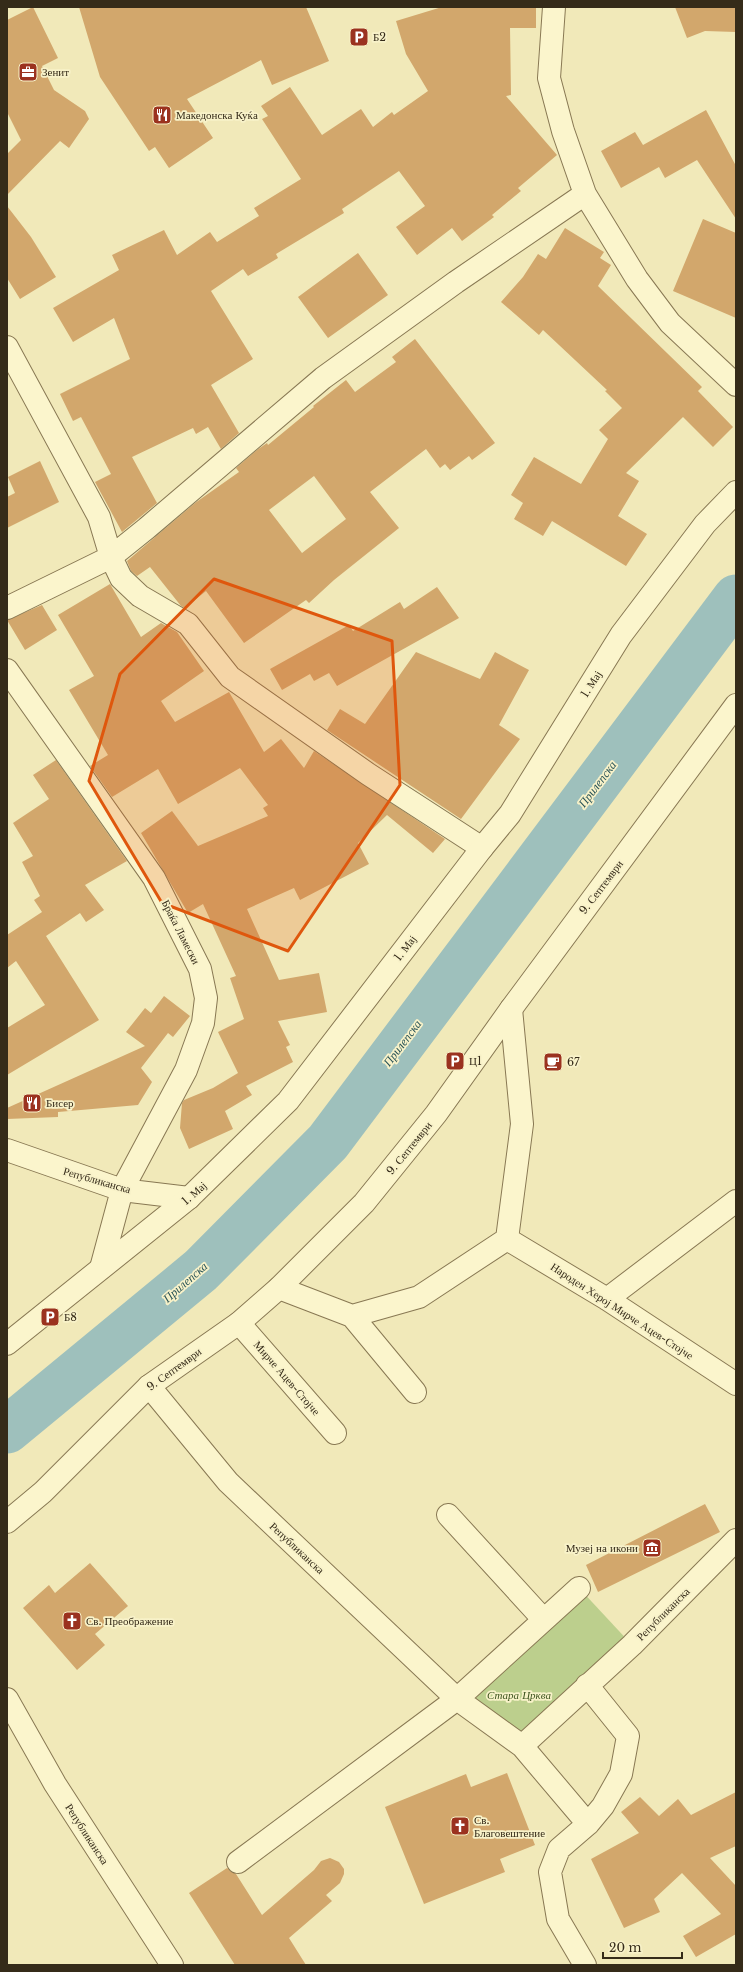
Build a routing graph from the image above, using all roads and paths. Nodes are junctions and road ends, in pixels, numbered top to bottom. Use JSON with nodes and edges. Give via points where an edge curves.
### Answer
{"nodes":[{"id":1,"x":554,"y":7,"type":"edge"},
{"id":2,"x":584,"y":194,"type":"junction"},
{"id":3,"x":7,"y":347,"type":"edge"},
{"id":4,"x":736,"y":385,"type":"edge"},
{"id":5,"x":736,"y":492,"type":"edge"},
{"id":6,"x":111,"y":557,"type":"junction"},
{"id":7,"x":7,"y":608,"type":"edge"},
{"id":8,"x":7,"y":670,"type":"edge"},
{"id":9,"x":736,"y":705,"type":"edge"},
{"id":10,"x":482,"y":848,"type":"junction"},
{"id":11,"x":511,"y":1009,"type":"junction"},
{"id":12,"x":7,"y":1150,"type":"edge"},
{"id":13,"x":122,"y":1190,"type":"junction"},
{"id":14,"x":189,"y":1198,"type":"junction"},
{"id":15,"x":736,"y":1200,"type":"edge"},
{"id":16,"x":507,"y":1239,"type":"junction"},
{"id":17,"x":101,"y":1268,"type":"junction"},
{"id":18,"x":279,"y":1288,"type":"junction"},
{"id":19,"x":607,"y":1299,"type":"junction"},
{"id":20,"x":352,"y":1316,"type":"junction"},
{"id":21,"x":239,"y":1322,"type":"junction"},
{"id":22,"x":7,"y":1344,"type":"edge"},
{"id":23,"x":736,"y":1384,"type":"edge"},
{"id":24,"x":149,"y":1386,"type":"junction"},
{"id":25,"x":415,"y":1392,"type":"dead end"},
{"id":26,"x":334,"y":1433,"type":"dead end"},
{"id":27,"x":448,"y":1515,"type":"dead end"},
{"id":28,"x":7,"y":1522,"type":"edge"},
{"id":29,"x":736,"y":1540,"type":"edge"},
{"id":30,"x":579,"y":1588,"type":"dead end"},
{"id":31,"x":544,"y":1620,"type":"junction"},
{"id":32,"x":587,"y":1685,"type":"junction"},
{"id":33,"x":457,"y":1698,"type":"junction"},
{"id":34,"x":7,"y":1699,"type":"edge"},
{"id":35,"x":522,"y":1746,"type":"junction"},
{"id":36,"x":588,"y":1824,"type":"junction"},
{"id":37,"x":238,"y":1862,"type":"dead end"},
{"id":38,"x":172,"y":1965,"type":"edge"},
{"id":39,"x":585,"y":1965,"type":"edge"}],
"edges":[{"from":1,"to":2,"type":"street","via":[[549,78]]},
{"from":2,"to":4,"type":"street","via":[[637,279],[670,322]]},
{"from":2,"to":6,"type":"street","via":[[323,378]]},
{"from":3,"to":6,"type":"street","via":[[99,517]]},
{"from":5,"to":10,"type":"street","name":"1. Мај","via":[[705,524],[621,635],[510,814]]},
{"from":6,"to":7,"type":"street"},
{"from":6,"to":10,"type":"street","via":[[120,578],[140,596],[188,624],[230,677],[368,774]]},
{"from":8,"to":13,"type":"street","name":"Браќа Ламески","via":[[154,878],[184,935],[201,976],[206,998],[201,1030],[186,1070]]},
{"from":9,"to":11,"type":"street","name":"9. Септември"},
{"from":10,"to":14,"type":"street","name":"1. Мај","via":[[288,1101]]},
{"from":11,"to":16,"type":"street","via":[[522,1124]]},
{"from":11,"to":18,"type":"street","name":"9. Септември","via":[[436,1114],[364,1203]]},
{"from":12,"to":13,"type":"street","name":"Републиканска"},
{"from":13,"to":14,"type":"street","name":"Републиканска"},
{"from":13,"to":17,"type":"street","name":"Браќа Ламески"},
{"from":14,"to":17,"type":"street","name":"1. Мај"},
{"from":15,"to":19,"type":"street"},
{"from":16,"to":19,"type":"street","name":"Народен Херој Мирче Ацев-Стојче"},
{"from":16,"to":20,"type":"street","via":[[419,1297]]},
{"from":17,"to":22,"type":"street","name":"1. Мај"},
{"from":18,"to":20,"type":"street"},
{"from":18,"to":21,"type":"street","name":"9. Септември"},
{"from":19,"to":23,"type":"street","name":"Народен Херој Мирче Ацев-Стојче"},
{"from":20,"to":25,"type":"street"},
{"from":21,"to":24,"type":"street","name":"9. Септември"},
{"from":21,"to":26,"type":"street","name":"Мирче Ацев-Стојче"},
{"from":24,"to":28,"type":"street","name":"9. Септември","via":[[43,1492]]},
{"from":24,"to":33,"type":"street","name":"Републиканска","via":[[228,1482]]},
{"from":27,"to":31,"type":"street"},
{"from":29,"to":32,"type":"street","name":"Републиканска","via":[[632,1645]]},
{"from":30,"to":31,"type":"street"},
{"from":31,"to":33,"type":"street"},
{"from":32,"to":35,"type":"street","name":"Републиканска"},
{"from":32,"to":36,"type":"street","via":[[628,1736],[621,1774],[603,1806]]},
{"from":33,"to":35,"type":"street","name":"Републиканска"},
{"from":33,"to":37,"type":"street"},
{"from":34,"to":38,"type":"street","name":"Републиканска","via":[[54,1784]]},
{"from":35,"to":36,"type":"street","name":"Републиканска"},
{"from":36,"to":39,"type":"street","via":[[559,1849],[550,1872],[558,1919]]}]}
